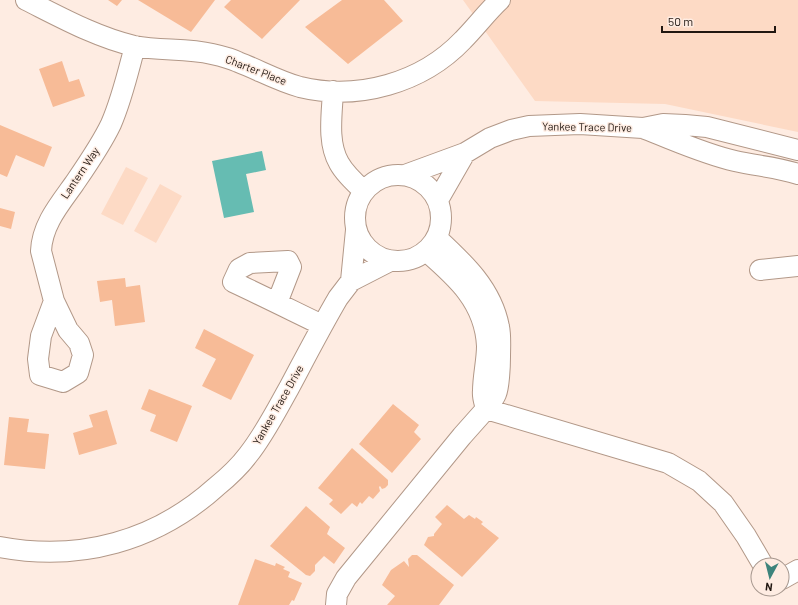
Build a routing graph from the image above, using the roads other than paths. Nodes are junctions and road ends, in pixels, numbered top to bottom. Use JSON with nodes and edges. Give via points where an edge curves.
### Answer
{"nodes":[{"id":1,"x":26,"y":0,"type":"edge"},
{"id":2,"x":500,"y":0,"type":"edge"},
{"id":3,"x":135,"y":46,"type":"junction"},
{"id":4,"x":333,"y":91,"type":"junction"},
{"id":5,"x":643,"y":128,"type":"junction"},
{"id":6,"x":798,"y":150,"type":"edge"},
{"id":7,"x":465,"y":154,"type":"junction"},
{"id":8,"x":798,"y":174,"type":"edge"},
{"id":9,"x":405,"y":175,"type":"junction"},
{"id":10,"x":364,"y":192,"type":"junction"},
{"id":11,"x":438,"y":200,"type":"junction"},
{"id":12,"x":356,"y":230,"type":"junction"},
{"id":13,"x":432,"y":244,"type":"junction"},
{"id":14,"x":390,"y":261,"type":"junction"},
{"id":15,"x":798,"y":266,"type":"edge"},
{"id":16,"x":760,"y":270,"type":"dead end"},
{"id":17,"x":351,"y":281,"type":"junction"},
{"id":18,"x":54,"y":301,"type":"dead end"},
{"id":19,"x":277,"y":303,"type":"dead end"},
{"id":20,"x":322,"y":325,"type":"junction"},
{"id":21,"x":486,"y":410,"type":"junction"},
{"id":22,"x":0,"y":547,"type":"edge"},
{"id":23,"x":758,"y":557,"type":"edge"},
{"id":24,"x":336,"y":605,"type":"edge"}],
"edges":[{"from":1,"to":3,"type":"street","name":"Charter Place","via":[[74,24]]},
{"from":2,"to":4,"type":"street","name":"Charter Place","via":[[459,44],[421,72],[375,88]]},
{"from":3,"to":4,"type":"street","name":"Charter Place","via":[[208,53],[238,62],[275,79],[318,90]]},
{"from":3,"to":18,"type":"street","name":"Lantern Way","via":[[123,93],[111,124],[50,217],[44,231],[41,251]]},
{"from":4,"to":10,"type":"street","via":[[331,134],[335,154],[338,163]]},
{"from":5,"to":6,"type":"street","name":"Yankee Trace Drive","via":[[663,124],[708,127]]},
{"from":5,"to":7,"type":"street","name":"Yankee Trace Drive","via":[[580,124],[529,126],[490,138]]},
{"from":5,"to":8,"type":"street","name":"Yankee Trace Drive","via":[[734,161]]},
{"from":7,"to":9,"type":"street","name":"Yankee Trace Drive"},
{"from":7,"to":11,"type":"street","name":"Yankee Trace Drive"},
{"from":9,"to":10,"type":"street","name":"Yankee Trace Drive","via":[[382,178],[372,183]]},
{"from":9,"to":11,"type":"street","via":[[430,188]]},
{"from":10,"to":12,"type":"street","name":"Yankee Trace Drive","via":[[357,203]]},
{"from":11,"to":13,"type":"street","via":[[442,219]]},
{"from":12,"to":14,"type":"street","via":[[369,250]]},
{"from":12,"to":17,"type":"street","name":"Yankee Trace Drive"},
{"from":13,"to":14,"type":"street","name":"Yankee Trace Drive","via":[[416,258]]},
{"from":13,"to":21,"type":"street","via":[[464,286],[480,313],[485,328],[487,345],[482,392]]},
{"from":14,"to":17,"type":"street","name":"Yankee Trace Drive"},
{"from":15,"to":16,"type":"street"},
{"from":17,"to":20,"type":"street","name":"Yankee Trace Drive"},
{"from":19,"to":20,"type":"street"},
{"from":20,"to":22,"type":"street","name":"Yankee Trace Drive","via":[[270,423],[248,456],[200,502],[172,521],[149,532],[98,547],[42,552]]},
{"from":21,"to":23,"type":"street","via":[[668,463],[699,481],[723,503]]},
{"from":21,"to":24,"type":"street","via":[[346,578],[337,594]]}]}
